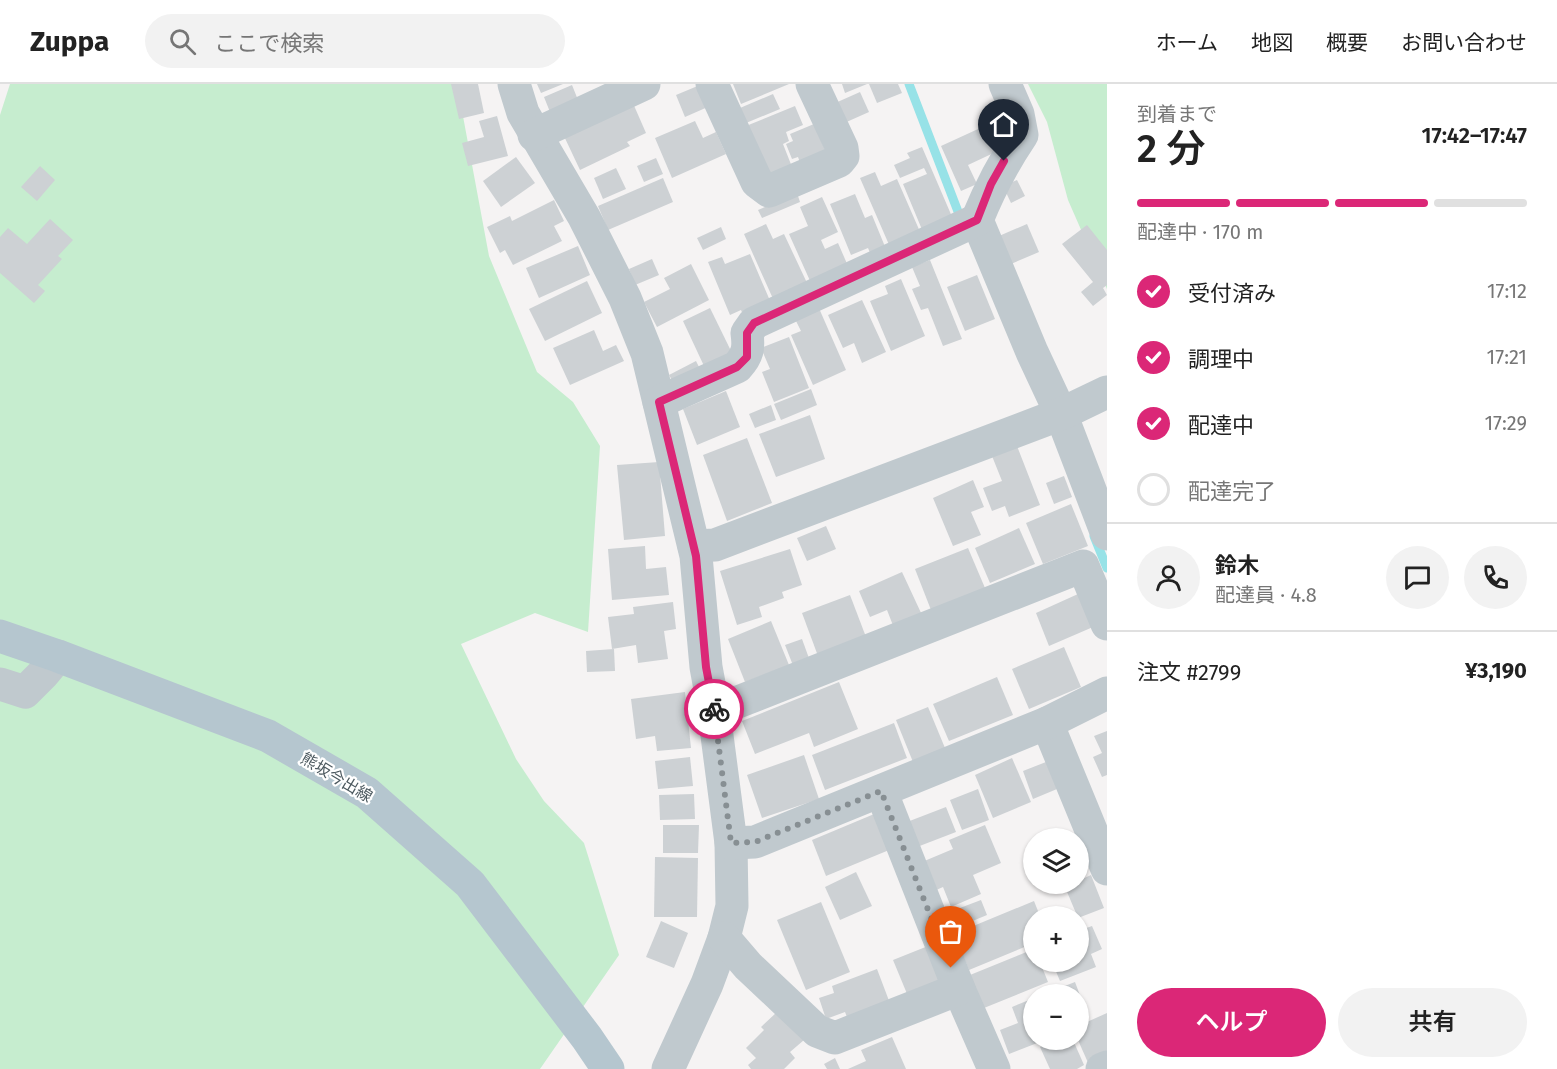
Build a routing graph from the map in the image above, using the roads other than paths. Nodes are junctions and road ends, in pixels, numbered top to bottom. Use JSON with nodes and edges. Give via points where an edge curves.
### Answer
{"nodes":[{"id":1,"x":513,"y":84,"type":"edge"},
{"id":2,"x":644,"y":84,"type":"edge"},
{"id":3,"x":712,"y":84,"type":"edge"},
{"id":4,"x":812,"y":84,"type":"edge"},
{"id":5,"x":1005,"y":84,"type":"edge"},
{"id":6,"x":534,"y":135,"type":"junction"},
{"id":7,"x":977,"y":220,"type":"junction"},
{"id":8,"x":1107,"y":392,"type":"edge"},
{"id":9,"x":659,"y":402,"type":"junction"},
{"id":10,"x":1061,"y":414,"type":"junction"},
{"id":11,"x":1107,"y":534,"type":"edge"},
{"id":12,"x":693,"y":546,"type":"junction"},
{"id":13,"x":1107,"y":624,"type":"edge"},
{"id":14,"x":0,"y":636,"type":"edge"},
{"id":15,"x":58,"y":656,"type":"junction"},
{"id":16,"x":0,"y":684,"type":"edge"},
{"id":17,"x":1107,"y":693,"type":"edge"},
{"id":18,"x":713,"y":705,"type":"junction"},
{"id":19,"x":1047,"y":723,"type":"junction"},
{"id":20,"x":881,"y":791,"type":"junction"},
{"id":21,"x":731,"y":843,"type":"junction"},
{"id":22,"x":1107,"y":869,"type":"edge"},
{"id":23,"x":724,"y":938,"type":"junction"},
{"id":24,"x":959,"y":989,"type":"junction"},
{"id":25,"x":1107,"y":1067,"type":"edge"},
{"id":26,"x":608,"y":1069,"type":"edge"},
{"id":27,"x":668,"y":1069,"type":"edge"},
{"id":28,"x":994,"y":1069,"type":"edge"},
{"id":29,"x":1102,"y":1069,"type":"edge"}],
"edges":[{"from":1,"to":6,"type":"street"},
{"from":2,"to":6,"type":"street"},
{"from":3,"to":4,"type":"street","via":[[757,182],[770,191],[843,156]]},
{"from":5,"to":7,"type":"street","via":[[1022,135],[991,184]]},
{"from":6,"to":9,"type":"street","via":[[584,217],[625,298],[647,353]]},
{"from":7,"to":9,"type":"street","via":[[754,323],[747,333],[747,357],[737,367]]},
{"from":7,"to":10,"type":"street"},
{"from":8,"to":10,"type":"street"},
{"from":9,"to":12,"type":"street"},
{"from":10,"to":11,"type":"street"},
{"from":10,"to":12,"type":"street","via":[[715,545]]},
{"from":12,"to":18,"type":"street"},
{"from":13,"to":18,"type":"street","via":[[1083,566],[738,702]]},
{"from":14,"to":15,"type":"main road","name":"熊坂今出線"},
{"from":15,"to":16,"type":"street","via":[[25,692]]},
{"from":15,"to":26,"type":"main road","name":"熊坂今出線","via":[[268,736],[367,793],[470,884]]},
{"from":17,"to":19,"type":"street"},
{"from":18,"to":21,"type":"street"},
{"from":19,"to":20,"type":"street"},
{"from":19,"to":22,"type":"street"},
{"from":20,"to":21,"type":"street","via":[[755,842]]},
{"from":20,"to":24,"type":"street"},
{"from":21,"to":23,"type":"street","via":[[732,906]]},
{"from":23,"to":24,"type":"street","via":[[817,1031],[835,1038]]},
{"from":23,"to":27,"type":"street"},
{"from":24,"to":28,"type":"street"},
{"from":25,"to":29,"type":"street"}]}
